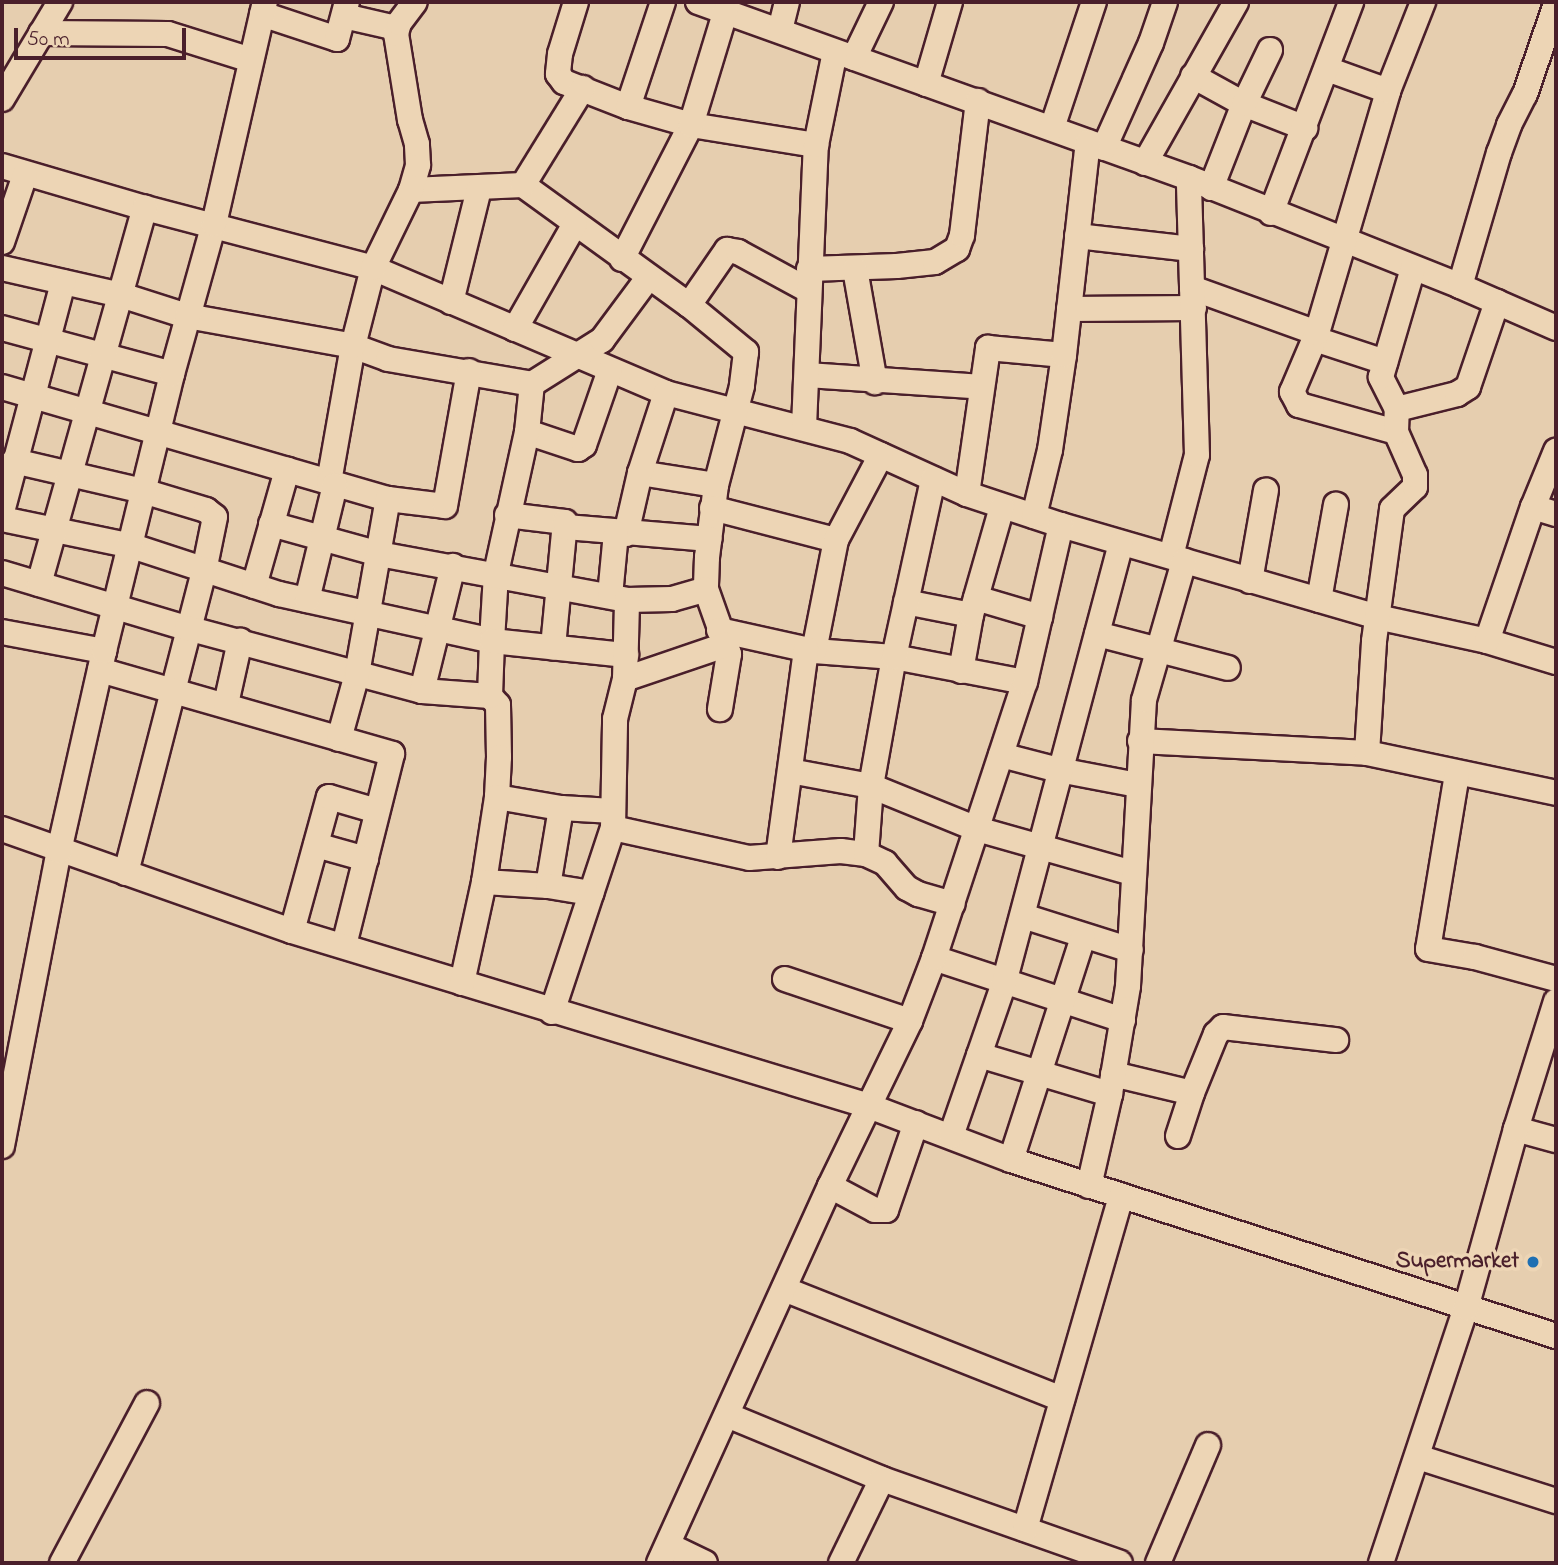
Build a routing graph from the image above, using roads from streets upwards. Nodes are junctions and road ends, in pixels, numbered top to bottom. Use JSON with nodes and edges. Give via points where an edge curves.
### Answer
{"nodes":[{"id":1,"x":60,"y":2,"type":"edge"},
{"id":2,"x":415,"y":2,"type":"edge"},
{"id":3,"x":576,"y":2,"type":"edge"},
{"id":4,"x":663,"y":2,"type":"edge"},
{"id":5,"x":698,"y":2,"type":"edge"},
{"id":6,"x":787,"y":2,"type":"edge"},
{"id":7,"x":881,"y":2,"type":"edge"},
{"id":8,"x":950,"y":2,"type":"edge"},
{"id":9,"x":1094,"y":2,"type":"edge"},
{"id":10,"x":1165,"y":2,"type":"edge"},
{"id":11,"x":1236,"y":2,"type":"edge"},
{"id":12,"x":1351,"y":2,"type":"edge"},
{"id":13,"x":1423,"y":2,"type":"edge"},
{"id":14,"x":1556,"y":3,"type":"edge"},
{"id":15,"x":264,"y":8,"type":"edge"},
{"id":16,"x":346,"y":9,"type":"edge"},
{"id":17,"x":726,"y":10,"type":"junction"},
{"id":18,"x":396,"y":28,"type":"junction"},
{"id":19,"x":780,"y":30,"type":"junction"},
{"id":20,"x":41,"y":33,"type":"junction"},
{"id":21,"x":1270,"y":50,"type":"dead end"},
{"id":22,"x":844,"y":55,"type":"junction"},
{"id":23,"x":251,"y":60,"type":"junction"},
{"id":24,"x":1327,"y":69,"type":"junction"},
{"id":25,"x":1193,"y":76,"type":"junction"},
{"id":26,"x":926,"y":84,"type":"junction"},
{"id":27,"x":583,"y":88,"type":"junction"},
{"id":28,"x":1388,"y":91,"type":"junction"},
{"id":29,"x":2,"y":99,"type":"edge"},
{"id":30,"x":978,"y":101,"type":"junction"},
{"id":31,"x":1244,"y":104,"type":"junction"},
{"id":32,"x":628,"y":107,"type":"junction"},
{"id":33,"x":691,"y":125,"type":"junction"},
{"id":34,"x":1052,"y":128,"type":"junction"},
{"id":35,"x":1305,"y":128,"type":"junction"},
{"id":36,"x":816,"y":145,"type":"junction"},
{"id":37,"x":1096,"y":145,"type":"junction"},
{"id":38,"x":1145,"y":163,"type":"junction"},
{"id":39,"x":2,"y":166,"type":"edge"},
{"id":40,"x":25,"y":175,"type":"junction"},
{"id":41,"x":1200,"y":183,"type":"junction"},
{"id":42,"x":523,"y":185,"type":"junction"},
{"id":43,"x":479,"y":189,"type":"junction"},
{"id":44,"x":411,"y":190,"type":"junction"},
{"id":45,"x":145,"y":208,"type":"junction"},
{"id":46,"x":1271,"y":213,"type":"junction"},
{"id":47,"x":214,"y":224,"type":"junction"},
{"id":48,"x":575,"y":224,"type":"junction"},
{"id":49,"x":1077,"y":236,"type":"junction"},
{"id":50,"x":2,"y":242,"type":"edge"},
{"id":51,"x":1345,"y":242,"type":"junction"},
{"id":52,"x":1191,"y":249,"type":"junction"},
{"id":53,"x":622,"y":260,"type":"junction"},
{"id":54,"x":2,"y":268,"type":"edge"},
{"id":55,"x":373,"y":268,"type":"junction"},
{"id":56,"x":1413,"y":268,"type":"junction"},
{"id":57,"x":855,"y":269,"type":"junction"},
{"id":58,"x":648,"y":278,"type":"junction"},
{"id":59,"x":808,"y":279,"type":"junction"},
{"id":60,"x":64,"y":282,"type":"junction"},
{"id":61,"x":1460,"y":286,"type":"junction"},
{"id":62,"x":121,"y":295,"type":"junction"},
{"id":63,"x":1193,"y":298,"type":"junction"},
{"id":64,"x":451,"y":302,"type":"junction"},
{"id":65,"x":1497,"y":302,"type":"junction"},
{"id":66,"x":689,"y":305,"type":"junction"},
{"id":67,"x":1069,"y":309,"type":"junction"},
{"id":68,"x":187,"y":316,"type":"junction"},
{"id":69,"x":2,"y":328,"type":"edge"},
{"id":70,"x":1556,"y":328,"type":"edge"},
{"id":71,"x":515,"y":329,"type":"junction"},
{"id":72,"x":1316,"y":336,"type":"junction"},
{"id":73,"x":47,"y":341,"type":"junction"},
{"id":74,"x":353,"y":346,"type":"junction"},
{"id":75,"x":1064,"y":355,"type":"junction"},
{"id":76,"x":103,"y":356,"type":"junction"},
{"id":77,"x":578,"y":356,"type":"junction"},
{"id":78,"x":1385,"y":362,"type":"junction"},
{"id":79,"x":610,"y":370,"type":"junction"},
{"id":80,"x":469,"y":371,"type":"junction"},
{"id":81,"x":172,"y":374,"type":"junction"},
{"id":82,"x":808,"y":375,"type":"junction"},
{"id":83,"x":875,"y":382,"type":"junction"},
{"id":84,"x":532,"y":384,"type":"junction"},
{"id":85,"x":2,"y":387,"type":"edge"},
{"id":86,"x":982,"y":387,"type":"junction"},
{"id":87,"x":666,"y":393,"type":"junction"},
{"id":88,"x":33,"y":396,"type":"junction"},
{"id":89,"x":734,"y":412,"type":"junction"},
{"id":90,"x":89,"y":414,"type":"junction"},
{"id":91,"x":1397,"y":420,"type":"junction"},
{"id":92,"x":804,"y":427,"type":"junction"},
{"id":93,"x":527,"y":432,"type":"junction"},
{"id":94,"x":157,"y":434,"type":"junction"},
{"id":95,"x":1556,"y":452,"type":"edge"},
{"id":96,"x":881,"y":455,"type":"junction"},
{"id":97,"x":11,"y":456,"type":"edge"},
{"id":98,"x":287,"y":470,"type":"junction"},
{"id":99,"x":72,"y":472,"type":"junction"},
{"id":100,"x":640,"y":473,"type":"junction"},
{"id":101,"x":933,"y":479,"type":"junction"},
{"id":102,"x":332,"y":484,"type":"junction"},
{"id":103,"x":1266,"y":489,"type":"dead end"},
{"id":104,"x":143,"y":491,"type":"junction"},
{"id":105,"x":967,"y":494,"type":"junction"},
{"id":106,"x":714,"y":497,"type":"junction"},
{"id":107,"x":388,"y":499,"type":"junction"},
{"id":108,"x":1336,"y":505,"type":"dead end"},
{"id":109,"x":1002,"y":507,"type":"junction"},
{"id":110,"x":1545,"y":511,"type":"edge"},
{"id":111,"x":2,"y":512,"type":"edge"},
{"id":112,"x":507,"y":515,"type":"junction"},
{"id":113,"x":1034,"y":516,"type":"junction"},
{"id":114,"x":2,"y":519,"type":"edge"},
{"id":115,"x":271,"y":524,"type":"junction"},
{"id":116,"x":1061,"y":526,"type":"junction"},
{"id":117,"x":566,"y":527,"type":"junction"},
{"id":118,"x":55,"y":529,"type":"junction"},
{"id":119,"x":621,"y":534,"type":"junction"},
{"id":120,"x":322,"y":539,"type":"junction"},
{"id":121,"x":709,"y":539,"type":"junction"},
{"id":122,"x":836,"y":540,"type":"junction"},
{"id":123,"x":1121,"y":544,"type":"junction"},
{"id":124,"x":132,"y":546,"type":"junction"},
{"id":125,"x":379,"y":554,"type":"junction"},
{"id":126,"x":1177,"y":559,"type":"junction"},
{"id":127,"x":453,"y":566,"type":"junction"},
{"id":128,"x":204,"y":571,"type":"junction"},
{"id":129,"x":2,"y":573,"type":"edge"},
{"id":130,"x":496,"y":573,"type":"junction"},
{"id":131,"x":1250,"y":581,"type":"junction"},
{"id":132,"x":39,"y":584,"type":"junction"},
{"id":133,"x":254,"y":586,"type":"junction"},
{"id":134,"x":560,"y":586,"type":"junction"},
{"id":135,"x":706,"y":589,"type":"junction"},
{"id":136,"x":619,"y":598,"type":"junction"},
{"id":137,"x":307,"y":600,"type":"junction"},
{"id":138,"x":1320,"y":600,"type":"junction"},
{"id":139,"x":906,"y":602,"type":"junction"},
{"id":140,"x":974,"y":606,"type":"junction"},
{"id":141,"x":116,"y":607,"type":"junction"},
{"id":142,"x":368,"y":612,"type":"junction"},
{"id":143,"x":1040,"y":617,"type":"junction"},
{"id":144,"x":1377,"y":617,"type":"junction"},
{"id":145,"x":187,"y":628,"type":"junction"},
{"id":146,"x":435,"y":629,"type":"junction"},
{"id":147,"x":2,"y":632,"type":"edge"},
{"id":148,"x":1097,"y":634,"type":"junction"},
{"id":149,"x":722,"y":638,"type":"junction"},
{"id":150,"x":240,"y":641,"type":"junction"},
{"id":151,"x":492,"y":641,"type":"junction"},
{"id":152,"x":1487,"y":641,"type":"junction"},
{"id":153,"x":553,"y":647,"type":"junction"},
{"id":154,"x":1157,"y":648,"type":"junction"},
{"id":155,"x":810,"y":650,"type":"junction"},
{"id":156,"x":894,"y":657,"type":"junction"},
{"id":157,"x":102,"y":661,"type":"junction"},
{"id":158,"x":1556,"y":662,"type":"edge"},
{"id":159,"x":626,"y":667,"type":"junction"},
{"id":160,"x":1228,"y":668,"type":"dead end"},
{"id":161,"x":961,"y":671,"type":"junction"},
{"id":162,"x":357,"y":674,"type":"junction"},
{"id":163,"x":1025,"y":682,"type":"junction"},
{"id":164,"x":173,"y":689,"type":"junction"},
{"id":165,"x":422,"y":691,"type":"junction"},
{"id":166,"x":490,"y":696,"type":"junction"},
{"id":167,"x":226,"y":704,"type":"junction"},
{"id":168,"x":720,"y":709,"type":"dead end"},
{"id":169,"x":339,"y":739,"type":"junction"},
{"id":170,"x":1140,"y":741,"type":"junction"},
{"id":171,"x":1367,"y":753,"type":"junction"},
{"id":172,"x":1001,"y":755,"type":"junction"},
{"id":173,"x":1059,"y":770,"type":"junction"},
{"id":174,"x":790,"y":771,"type":"junction"},
{"id":175,"x":1457,"y":774,"type":"junction"},
{"id":176,"x":1138,"y":785,"type":"junction"},
{"id":177,"x":872,"y":786,"type":"junction"},
{"id":178,"x":1556,"y":793,"type":"edge"},
{"id":179,"x":497,"y":797,"type":"junction"},
{"id":180,"x":561,"y":808,"type":"junction"},
{"id":181,"x":377,"y":811,"type":"junction"},
{"id":182,"x":613,"y":819,"type":"junction"},
{"id":183,"x":2,"y":829,"type":"edge"},
{"id":184,"x":977,"y":829,"type":"junction"},
{"id":185,"x":316,"y":845,"type":"junction"},
{"id":186,"x":1041,"y":848,"type":"junction"},
{"id":187,"x":59,"y":851,"type":"junction"},
{"id":188,"x":866,"y":854,"type":"junction"},
{"id":189,"x":778,"y":857,"type":"junction"},
{"id":190,"x":366,"y":859,"type":"junction"},
{"id":191,"x":126,"y":873,"type":"junction"},
{"id":192,"x":1133,"y":873,"type":"junction"},
{"id":193,"x":484,"y":881,"type":"junction"},
{"id":194,"x":548,"y":886,"type":"junction"},
{"id":195,"x":591,"y":893,"type":"junction"},
{"id":196,"x":953,"y":904,"type":"junction"},
{"id":197,"x":1023,"y":916,"type":"junction"},
{"id":198,"x":292,"y":931,"type":"junction"},
{"id":199,"x":1083,"y":937,"type":"junction"},
{"id":200,"x":344,"y":945,"type":"junction"},
{"id":201,"x":1131,"y":950,"type":"junction"},
{"id":202,"x":934,"y":958,"type":"junction"},
{"id":203,"x":785,"y":979,"type":"dead end"},
{"id":204,"x":1556,"y":979,"type":"edge"},
{"id":205,"x":1004,"y":982,"type":"junction"},
{"id":206,"x":462,"y":983,"type":"junction"},
{"id":207,"x":1064,"y":1001,"type":"junction"},
{"id":208,"x":1556,"y":1001,"type":"edge"},
{"id":209,"x":552,"y":1012,"type":"junction"},
{"id":210,"x":1122,"y":1020,"type":"junction"},
{"id":211,"x":910,"y":1021,"type":"junction"},
{"id":212,"x":1336,"y":1040,"type":"dead end"},
{"id":213,"x":979,"y":1055,"type":"junction"},
{"id":214,"x":1040,"y":1074,"type":"junction"},
{"id":215,"x":1111,"y":1084,"type":"junction"},
{"id":216,"x":1192,"y":1093,"type":"junction"},
{"id":217,"x":869,"y":1106,"type":"junction"},
{"id":218,"x":916,"y":1123,"type":"junction"},
{"id":219,"x":1516,"y":1129,"type":"junction"},
{"id":220,"x":951,"y":1136,"type":"junction"},
{"id":221,"x":1178,"y":1136,"type":"dead end"},
{"id":222,"x":1556,"y":1140,"type":"edge"},
{"id":223,"x":2,"y":1146,"type":"edge"},
{"id":224,"x":1012,"y":1160,"type":"junction"},
{"id":225,"x":830,"y":1186,"type":"junction"},
{"id":226,"x":1089,"y":1186,"type":"junction"},
{"id":227,"x":1121,"y":1196,"type":"junction"},
{"id":228,"x":784,"y":1289,"type":"junction"},
{"id":229,"x":1466,"y":1308,"type":"junction"},
{"id":230,"x":1556,"y":1336,"type":"edge"},
{"id":231,"x":1062,"y":1399,"type":"junction"},
{"id":232,"x":147,"y":1403,"type":"dead end"},
{"id":233,"x":727,"y":1416,"type":"junction"},
{"id":234,"x":1208,"y":1445,"type":"dead end"},
{"id":235,"x":1418,"y":1457,"type":"junction"},
{"id":236,"x":882,"y":1479,"type":"junction"},
{"id":237,"x":1556,"y":1501,"type":"edge"},
{"id":238,"x":1025,"y":1529,"type":"junction"},
{"id":239,"x":663,"y":1554,"type":"edge"},
{"id":240,"x":62,"y":1563,"type":"edge"},
{"id":241,"x":705,"y":1563,"type":"edge"},
{"id":242,"x":841,"y":1563,"type":"edge"},
{"id":243,"x":1120,"y":1563,"type":"edge"},
{"id":244,"x":1158,"y":1563,"type":"edge"},
{"id":245,"x":1381,"y":1563,"type":"edge"}],
"edges":[{"from":1,"to":20,"type":"street"},
{"from":2,"to":18,"type":"street"},
{"from":3,"to":27,"type":"street","via":[[558,74],[564,82]]},
{"from":4,"to":32,"type":"street"},
{"from":5,"to":17,"type":"street"},
{"from":6,"to":19,"type":"street"},
{"from":7,"to":22,"type":"street"},
{"from":8,"to":26,"type":"street"},
{"from":9,"to":34,"type":"street"},
{"from":10,"to":37,"type":"street","via":[[1151,43]]},
{"from":11,"to":25,"type":"street"},
{"from":12,"to":24,"type":"street"},
{"from":13,"to":28,"type":"street"},
{"from":14,"to":61,"type":"street","via":[[1525,94],[1502,144]]},
{"from":15,"to":16,"type":"street","via":[[337,39]]},
{"from":15,"to":23,"type":"street"},
{"from":16,"to":18,"type":"street"},
{"from":17,"to":19,"type":"street"},
{"from":17,"to":33,"type":"street"},
{"from":18,"to":44,"type":"street","via":[[419,154]]},
{"from":19,"to":22,"type":"street"},
{"from":20,"to":23,"type":"street","via":[[168,34]]},
{"from":20,"to":29,"type":"street"},
{"from":21,"to":31,"type":"street"},
{"from":22,"to":26,"type":"street"},
{"from":22,"to":36,"type":"street"},
{"from":23,"to":47,"type":"street"},
{"from":24,"to":28,"type":"street"},
{"from":24,"to":35,"type":"street"},
{"from":25,"to":31,"type":"street"},
{"from":25,"to":38,"type":"street"},
{"from":26,"to":30,"type":"street"},
{"from":27,"to":32,"type":"street"},
{"from":27,"to":42,"type":"street"},
{"from":28,"to":51,"type":"street"},
{"from":30,"to":34,"type":"street"},
{"from":30,"to":57,"type":"street","via":[[957,249],[935,262]]},
{"from":31,"to":35,"type":"street"},
{"from":31,"to":41,"type":"street"},
{"from":32,"to":33,"type":"street"},
{"from":33,"to":36,"type":"street"},
{"from":33,"to":53,"type":"street"},
{"from":34,"to":37,"type":"street"},
{"from":35,"to":46,"type":"street"},
{"from":36,"to":59,"type":"street"},
{"from":37,"to":38,"type":"street"},
{"from":37,"to":49,"type":"street"},
{"from":38,"to":41,"type":"street"},
{"from":39,"to":40,"type":"street"},
{"from":40,"to":45,"type":"street"},
{"from":40,"to":50,"type":"street"},
{"from":41,"to":46,"type":"street"},
{"from":41,"to":52,"type":"street"},
{"from":42,"to":43,"type":"street"},
{"from":42,"to":48,"type":"street"},
{"from":43,"to":44,"type":"street"},
{"from":43,"to":64,"type":"street"},
{"from":44,"to":55,"type":"street"},
{"from":45,"to":47,"type":"street"},
{"from":45,"to":62,"type":"street"},
{"from":46,"to":51,"type":"street"},
{"from":47,"to":55,"type":"street"},
{"from":47,"to":68,"type":"street"},
{"from":48,"to":53,"type":"street"},
{"from":48,"to":71,"type":"street"},
{"from":49,"to":52,"type":"street"},
{"from":49,"to":67,"type":"street"},
{"from":51,"to":56,"type":"street"},
{"from":51,"to":72,"type":"street"},
{"from":52,"to":63,"type":"street"},
{"from":53,"to":58,"type":"street"},
{"from":54,"to":60,"type":"street"},
{"from":55,"to":64,"type":"street"},
{"from":55,"to":74,"type":"street"},
{"from":56,"to":61,"type":"street"},
{"from":56,"to":78,"type":"street"},
{"from":57,"to":59,"type":"street"},
{"from":57,"to":83,"type":"street"},
{"from":58,"to":66,"type":"street"},
{"from":58,"to":77,"type":"street","via":[[605,337]]},
{"from":59,"to":66,"type":"street","via":[[727,250]]},
{"from":59,"to":82,"type":"street"},
{"from":60,"to":62,"type":"street"},
{"from":60,"to":73,"type":"street"},
{"from":61,"to":65,"type":"street"},
{"from":62,"to":68,"type":"street"},
{"from":62,"to":76,"type":"street"},
{"from":63,"to":67,"type":"street"},
{"from":63,"to":72,"type":"street"},
{"from":63,"to":126,"type":"street","via":[[1197,455]]},
{"from":64,"to":71,"type":"street"},
{"from":65,"to":70,"type":"street"},
{"from":65,"to":91,"type":"street","via":[[1468,387]]},
{"from":66,"to":89,"type":"street","via":[[746,352]]},
{"from":67,"to":75,"type":"street"},
{"from":68,"to":74,"type":"street"},
{"from":68,"to":81,"type":"street"},
{"from":69,"to":73,"type":"street"},
{"from":71,"to":77,"type":"street"},
{"from":72,"to":78,"type":"street"},
{"from":72,"to":91,"type":"street","via":[[1293,387],[1295,402]]},
{"from":73,"to":76,"type":"street"},
{"from":73,"to":88,"type":"street"},
{"from":74,"to":80,"type":"street","via":[[388,359]]},
{"from":74,"to":102,"type":"street"},
{"from":75,"to":86,"type":"street","via":[[988,348]]},
{"from":75,"to":113,"type":"street","via":[[1050,450]]},
{"from":76,"to":81,"type":"street"},
{"from":76,"to":90,"type":"street"},
{"from":77,"to":79,"type":"street"},
{"from":77,"to":84,"type":"street"},
{"from":78,"to":91,"type":"street","via":[[1382,382]]},
{"from":79,"to":87,"type":"street"},
{"from":79,"to":93,"type":"street","via":[[578,449]]},
{"from":80,"to":84,"type":"street"},
{"from":80,"to":107,"type":"street","via":[[447,503],[440,507]]},
{"from":81,"to":94,"type":"street"},
{"from":82,"to":83,"type":"street"},
{"from":82,"to":92,"type":"street"},
{"from":83,"to":86,"type":"street"},
{"from":84,"to":93,"type":"street"},
{"from":85,"to":88,"type":"street"},
{"from":86,"to":105,"type":"street"},
{"from":87,"to":89,"type":"street"},
{"from":87,"to":100,"type":"street"},
{"from":88,"to":90,"type":"street"},
{"from":88,"to":97,"type":"street"},
{"from":89,"to":92,"type":"street"},
{"from":89,"to":106,"type":"street"},
{"from":90,"to":94,"type":"street"},
{"from":90,"to":99,"type":"street"},
{"from":91,"to":144,"type":"street","via":[[1415,487],[1392,509]]},
{"from":92,"to":96,"type":"street"},
{"from":93,"to":112,"type":"street"},
{"from":94,"to":98,"type":"street"},
{"from":94,"to":104,"type":"street"},
{"from":95,"to":110,"type":"street"},
{"from":96,"to":101,"type":"street"},
{"from":96,"to":122,"type":"street"},
{"from":97,"to":99,"type":"street"},
{"from":97,"to":111,"type":"street"},
{"from":98,"to":102,"type":"street"},
{"from":98,"to":115,"type":"street"},
{"from":99,"to":104,"type":"street"},
{"from":99,"to":118,"type":"street"},
{"from":100,"to":106,"type":"street"},
{"from":100,"to":119,"type":"street"},
{"from":101,"to":105,"type":"street"},
{"from":101,"to":139,"type":"street"},
{"from":102,"to":107,"type":"street"},
{"from":102,"to":120,"type":"street"},
{"from":103,"to":131,"type":"street"},
{"from":104,"to":124,"type":"street"},
{"from":104,"to":128,"type":"street","via":[[206,510],[215,517]]},
{"from":105,"to":109,"type":"street"},
{"from":106,"to":121,"type":"street"},
{"from":106,"to":122,"type":"street"},
{"from":107,"to":125,"type":"street"},
{"from":108,"to":138,"type":"street"},
{"from":109,"to":113,"type":"street"},
{"from":109,"to":140,"type":"street"},
{"from":110,"to":152,"type":"street"},
{"from":112,"to":117,"type":"street","via":[[562,521]]},
{"from":112,"to":130,"type":"street"},
{"from":113,"to":116,"type":"street"},
{"from":114,"to":118,"type":"street"},
{"from":115,"to":120,"type":"street"},
{"from":115,"to":133,"type":"street"},
{"from":116,"to":123,"type":"street"},
{"from":116,"to":143,"type":"street"},
{"from":117,"to":119,"type":"street"},
{"from":117,"to":134,"type":"street"},
{"from":118,"to":124,"type":"street"},
{"from":118,"to":132,"type":"street"},
{"from":119,"to":121,"type":"street"},
{"from":119,"to":136,"type":"street"},
{"from":120,"to":125,"type":"street"},
{"from":120,"to":137,"type":"street"},
{"from":121,"to":135,"type":"street"},
{"from":122,"to":155,"type":"street"},
{"from":123,"to":126,"type":"street"},
{"from":123,"to":148,"type":"street"},
{"from":124,"to":128,"type":"street"},
{"from":124,"to":141,"type":"street"},
{"from":125,"to":127,"type":"street"},
{"from":125,"to":142,"type":"street"},
{"from":126,"to":131,"type":"street"},
{"from":126,"to":154,"type":"street"},
{"from":127,"to":130,"type":"street"},
{"from":127,"to":146,"type":"street"},
{"from":128,"to":133,"type":"street"},
{"from":128,"to":145,"type":"street"},
{"from":129,"to":132,"type":"street"},
{"from":130,"to":134,"type":"street"},
{"from":130,"to":151,"type":"street"},
{"from":131,"to":138,"type":"street"},
{"from":132,"to":141,"type":"street"},
{"from":133,"to":137,"type":"street"},
{"from":134,"to":136,"type":"street"},
{"from":134,"to":153,"type":"street"},
{"from":135,"to":136,"type":"street","via":[[672,598]]},
{"from":135,"to":149,"type":"street"},
{"from":136,"to":159,"type":"street"},
{"from":137,"to":142,"type":"street"},
{"from":138,"to":144,"type":"street"},
{"from":139,"to":140,"type":"street"},
{"from":139,"to":156,"type":"street"},
{"from":140,"to":143,"type":"street"},
{"from":140,"to":161,"type":"street"},
{"from":141,"to":145,"type":"street"},
{"from":141,"to":157,"type":"street"},
{"from":142,"to":146,"type":"street"},
{"from":142,"to":162,"type":"street"},
{"from":143,"to":163,"type":"street"},
{"from":144,"to":152,"type":"street"},
{"from":144,"to":171,"type":"street"},
{"from":145,"to":150,"type":"street"},
{"from":145,"to":164,"type":"street"},
{"from":146,"to":151,"type":"street"},
{"from":146,"to":165,"type":"street"},
{"from":147,"to":157,"type":"street"},
{"from":148,"to":154,"type":"street"},
{"from":148,"to":173,"type":"street"},
{"from":149,"to":155,"type":"street"},
{"from":149,"to":159,"type":"street"},
{"from":149,"to":168,"type":"street","via":[[729,654]]},
{"from":150,"to":162,"type":"street"},
{"from":150,"to":167,"type":"street"},
{"from":151,"to":153,"type":"street"},
{"from":151,"to":166,"type":"street"},
{"from":152,"to":158,"type":"street"},
{"from":153,"to":159,"type":"street"},
{"from":154,"to":160,"type":"street"},
{"from":154,"to":170,"type":"street"},
{"from":155,"to":156,"type":"street"},
{"from":155,"to":174,"type":"street"},
{"from":156,"to":161,"type":"street"},
{"from":156,"to":177,"type":"street"},
{"from":157,"to":164,"type":"street"},
{"from":157,"to":187,"type":"street"},
{"from":159,"to":182,"type":"street","via":[[615,719]]},
{"from":161,"to":163,"type":"street"},
{"from":162,"to":165,"type":"street"},
{"from":162,"to":169,"type":"street"},
{"from":163,"to":172,"type":"street"},
{"from":164,"to":167,"type":"street"},
{"from":164,"to":191,"type":"street"},
{"from":165,"to":166,"type":"street"},
{"from":166,"to":179,"type":"street","via":[[498,705]]},
{"from":167,"to":169,"type":"street"},
{"from":169,"to":181,"type":"street","via":[[392,754]]},
{"from":170,"to":171,"type":"street"},
{"from":170,"to":176,"type":"street"},
{"from":171,"to":175,"type":"street"},
{"from":172,"to":173,"type":"street"},
{"from":172,"to":184,"type":"street"},
{"from":173,"to":176,"type":"street"},
{"from":173,"to":186,"type":"street"},
{"from":174,"to":177,"type":"street"},
{"from":174,"to":189,"type":"street"},
{"from":175,"to":178,"type":"street"},
{"from":175,"to":204,"type":"street","via":[[1428,949]]},
{"from":176,"to":192,"type":"street"},
{"from":177,"to":184,"type":"street"},
{"from":177,"to":188,"type":"street"},
{"from":179,"to":180,"type":"street"},
{"from":179,"to":193,"type":"street"},
{"from":180,"to":182,"type":"street"},
{"from":180,"to":194,"type":"street"},
{"from":181,"to":185,"type":"street","via":[[329,797]]},
{"from":181,"to":190,"type":"street"},
{"from":182,"to":189,"type":"street","via":[[740,857]]},
{"from":182,"to":195,"type":"street"},
{"from":183,"to":187,"type":"street"},
{"from":184,"to":186,"type":"street"},
{"from":184,"to":196,"type":"street"},
{"from":185,"to":190,"type":"street"},
{"from":185,"to":198,"type":"street"},
{"from":186,"to":192,"type":"street"},
{"from":186,"to":197,"type":"street"},
{"from":187,"to":191,"type":"street"},
{"from":187,"to":223,"type":"street"},
{"from":188,"to":189,"type":"street","via":[[841,851]]},
{"from":188,"to":196,"type":"street","via":[[885,863],[907,888]]},
{"from":190,"to":200,"type":"street"},
{"from":191,"to":198,"type":"street"},
{"from":192,"to":201,"type":"street"},
{"from":193,"to":194,"type":"street"},
{"from":193,"to":206,"type":"street"},
{"from":194,"to":195,"type":"street"},
{"from":195,"to":209,"type":"street"},
{"from":196,"to":202,"type":"street"},
{"from":197,"to":199,"type":"street"},
{"from":197,"to":205,"type":"street"},
{"from":198,"to":200,"type":"street"},
{"from":199,"to":201,"type":"street"},
{"from":199,"to":207,"type":"street"},
{"from":200,"to":206,"type":"street"},
{"from":201,"to":210,"type":"street"},
{"from":202,"to":205,"type":"street"},
{"from":202,"to":211,"type":"street"},
{"from":203,"to":211,"type":"street"},
{"from":205,"to":207,"type":"street"},
{"from":205,"to":213,"type":"street"},
{"from":206,"to":209,"type":"street"},
{"from":207,"to":210,"type":"street"},
{"from":207,"to":214,"type":"street"},
{"from":208,"to":219,"type":"street"},
{"from":209,"to":217,"type":"street"},
{"from":210,"to":215,"type":"street"},
{"from":211,"to":217,"type":"street"},
{"from":212,"to":216,"type":"street","via":[[1223,1027]]},
{"from":213,"to":214,"type":"street"},
{"from":213,"to":220,"type":"street"},
{"from":214,"to":215,"type":"street"},
{"from":214,"to":224,"type":"street"},
{"from":215,"to":216,"type":"street"},
{"from":215,"to":226,"type":"street"},
{"from":216,"to":221,"type":"street"},
{"from":217,"to":218,"type":"street"},
{"from":217,"to":225,"type":"street"},
{"from":218,"to":220,"type":"street"},
{"from":218,"to":225,"type":"street","via":[[886,1210],[875,1210]]},
{"from":219,"to":222,"type":"street"},
{"from":219,"to":229,"type":"street"},
{"from":220,"to":224,"type":"street"},
{"from":224,"to":226,"type":"street"},
{"from":225,"to":228,"type":"street"},
{"from":226,"to":227,"type":"street"},
{"from":227,"to":229,"type":"street"},
{"from":227,"to":231,"type":"street"},
{"from":228,"to":231,"type":"street"},
{"from":228,"to":233,"type":"street"},
{"from":229,"to":230,"type":"street"},
{"from":229,"to":235,"type":"street"},
{"from":231,"to":238,"type":"street"},
{"from":232,"to":240,"type":"street"},
{"from":233,"to":236,"type":"street"},
{"from":233,"to":239,"type":"street"},
{"from":234,"to":244,"type":"street"},
{"from":235,"to":237,"type":"street"},
{"from":235,"to":245,"type":"street"},
{"from":236,"to":238,"type":"street"},
{"from":236,"to":242,"type":"street"},
{"from":238,"to":243,"type":"street"},
{"from":239,"to":241,"type":"street"}]}
